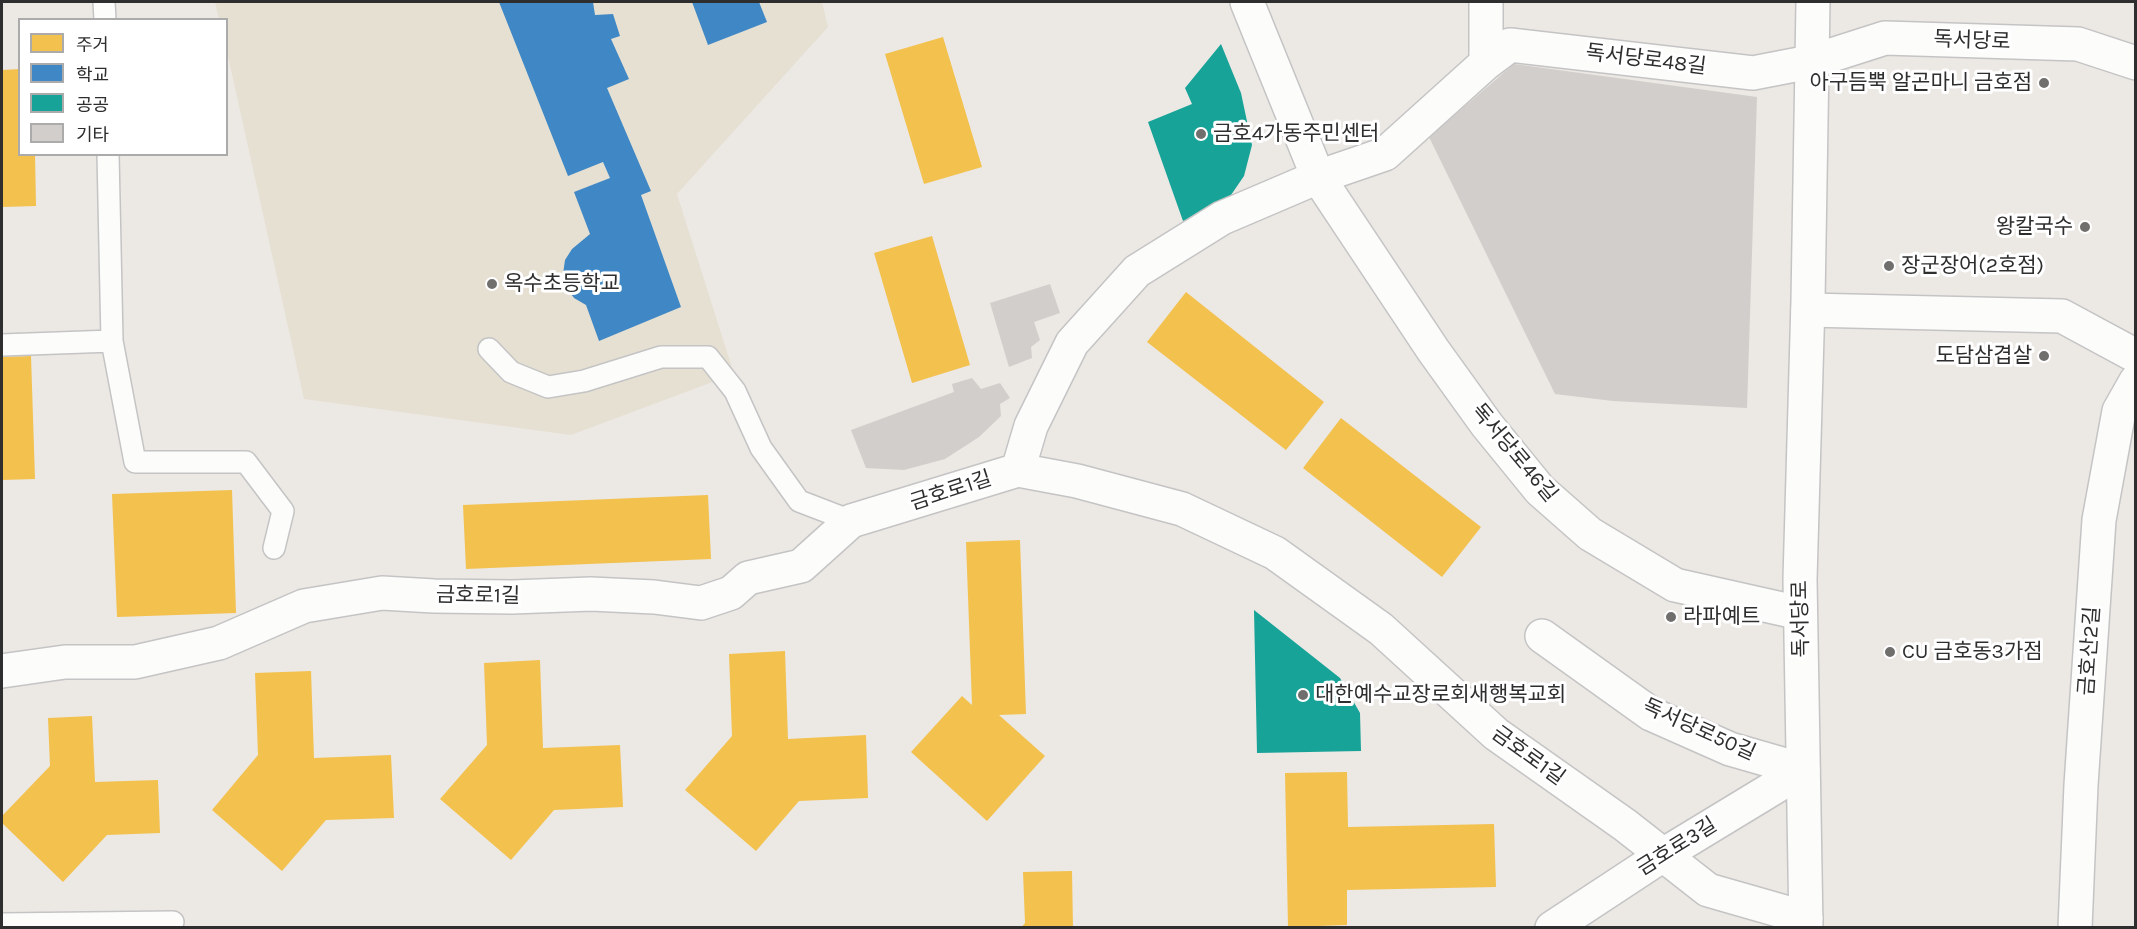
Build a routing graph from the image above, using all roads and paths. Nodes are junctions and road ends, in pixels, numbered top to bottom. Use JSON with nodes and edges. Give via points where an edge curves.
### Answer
{"nodes":[{"id":1,"x":104,"y":2,"type":"edge"},
{"id":2,"x":1247,"y":2,"type":"edge"},
{"id":3,"x":1486,"y":2,"type":"edge"},
{"id":4,"x":1813,"y":2,"type":"edge"},
{"id":5,"x":105,"y":18,"type":"edge"},
{"id":6,"x":1810,"y":62,"type":"junction"},
{"id":7,"x":1486,"y":63,"type":"junction"},
{"id":8,"x":2136,"y":63,"type":"edge"},
{"id":9,"x":108,"y":156,"type":"edge"},
{"id":10,"x":1318,"y":177,"type":"junction"},
{"id":11,"x":1808,"y":310,"type":"junction"},
{"id":12,"x":112,"y":341,"type":"junction"},
{"id":13,"x":2,"y":345,"type":"edge"},
{"id":14,"x":489,"y":349,"type":"dead end"},
{"id":15,"x":2136,"y":356,"type":"edge"},
{"id":16,"x":2136,"y":381,"type":"edge"},
{"id":17,"x":1018,"y":470,"type":"junction"},
{"id":18,"x":851,"y":521,"type":"junction"},
{"id":19,"x":274,"y":548,"type":"dead end"},
{"id":20,"x":1800,"y":613,"type":"junction"},
{"id":21,"x":1542,"y":636,"type":"dead end"},
{"id":22,"x":2,"y":671,"type":"edge"},
{"id":23,"x":1803,"y":770,"type":"junction"},
{"id":24,"x":1663,"y":855,"type":"junction"},
{"id":25,"x":1580,"y":918,"type":"edge"},
{"id":26,"x":173,"y":922,"type":"dead end"},
{"id":27,"x":1806,"y":923,"type":"edge"},
{"id":28,"x":2,"y":924,"type":"edge"},
{"id":29,"x":1552,"y":927,"type":"edge"},
{"id":30,"x":2075,"y":927,"type":"edge"}],
"edges":[{"from":1,"to":5,"type":"lane"},
{"from":2,"to":10,"type":"street","name":"독서당로46길"},
{"from":3,"to":7,"type":"street"},
{"from":4,"to":6,"type":"street","name":"독서당로"},
{"from":6,"to":7,"type":"street","name":"독서당로48길","via":[[1753,73],[1510,45]]},
{"from":6,"to":8,"type":"street","name":"독서당로","via":[[1885,38],[2078,44]]},
{"from":6,"to":11,"type":"street","name":"독서당로"},
{"from":7,"to":10,"type":"street","name":"독서당로48길","via":[[1385,154]]},
{"from":9,"to":12,"type":"lane"},
{"from":10,"to":17,"type":"street","via":[[1222,218],[1137,271],[1072,343],[1031,426]]},
{"from":10,"to":20,"type":"street","name":"독서당로46길","via":[[1486,426],[1540,490],[1590,534],[1675,585]]},
{"from":11,"to":15,"type":"street","via":[[2062,316]]},
{"from":11,"to":20,"type":"street","name":"독서당로"},
{"from":12,"to":13,"type":"lane"},
{"from":12,"to":19,"type":"lane","via":[[135,462],[246,462],[283,511]]},
{"from":14,"to":18,"type":"lane","via":[[511,372],[548,387],[584,381],[661,357],[708,357],[735,391],[761,448],[799,501]]},
{"from":16,"to":30,"type":"street","name":"금호산2길","via":[[2119,411],[2099,520]]},
{"from":17,"to":18,"type":"street","name":"금호로1길"},
{"from":17,"to":24,"type":"street","name":"금호로1길","via":[[1182,509],[1275,553],[1381,629],[1496,734]]},
{"from":18,"to":22,"type":"street","name":"금호로1길","via":[[801,566],[748,578],[731,592],[701,603],[591,594],[512,597],[382,592],[304,606],[219,643],[135,662],[64,662]]},
{"from":20,"to":23,"type":"street","name":"독서당로"},
{"from":21,"to":23,"type":"street","name":"독서당로50길","via":[[1651,714],[1730,749]]},
{"from":23,"to":24,"type":"street","name":"금호로3길"},
{"from":23,"to":27,"type":"street","name":"독서당로"},
{"from":24,"to":25,"type":"street","name":"금호로3길"},
{"from":24,"to":27,"type":"street","name":"금호로1길","via":[[1708,890]]},
{"from":25,"to":29,"type":"street","name":"금호로3길"},
{"from":26,"to":28,"type":"lane"}]}
